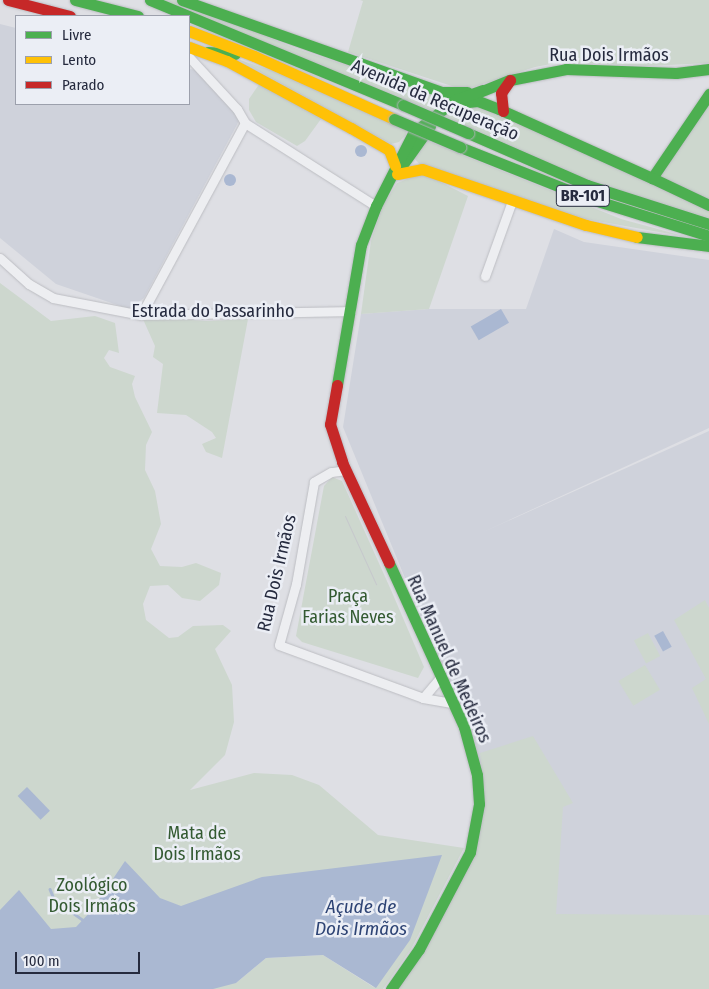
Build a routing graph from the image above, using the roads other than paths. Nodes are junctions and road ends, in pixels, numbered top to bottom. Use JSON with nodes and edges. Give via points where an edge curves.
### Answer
{"nodes":[{"id":1,"x":8,"y":0,"type":"edge"},
{"id":2,"x":75,"y":0,"type":"edge"},
{"id":3,"x":150,"y":0,"type":"edge"},
{"id":4,"x":182,"y":0,"type":"edge"},
{"id":5,"x":66,"y":15,"type":"edge"},
{"id":6,"x":134,"y":15,"type":"edge"},
{"id":7,"x":186,"y":15,"type":"edge"},
{"id":8,"x":190,"y":17,"type":"edge"},
{"id":9,"x":190,"y":31,"type":"edge"},
{"id":10,"x":190,"y":47,"type":"edge"},
{"id":11,"x":208,"y":52,"type":"junction"},
{"id":12,"x":254,"y":56,"type":"junction"},
{"id":13,"x":190,"y":58,"type":"edge"},
{"id":14,"x":709,"y":69,"type":"edge"},
{"id":15,"x":510,"y":80,"type":"junction"},
{"id":16,"x":477,"y":91,"type":"junction"},
{"id":17,"x":442,"y":92,"type":"junction"},
{"id":18,"x":709,"y":94,"type":"edge"},
{"id":19,"x":458,"y":103,"type":"junction"},
{"id":20,"x":444,"y":106,"type":"junction"},
{"id":21,"x":503,"y":111,"type":"junction"},
{"id":22,"x":245,"y":122,"type":"junction"},
{"id":23,"x":387,"y":149,"type":"junction"},
{"id":24,"x":407,"y":150,"type":"junction"},
{"id":25,"x":422,"y":169,"type":"junction"},
{"id":26,"x":394,"y":173,"type":"junction"},
{"id":27,"x":652,"y":178,"type":"junction"},
{"id":28,"x":512,"y":201,"type":"junction"},
{"id":29,"x":709,"y":205,"type":"edge"},
{"id":30,"x":376,"y":206,"type":"junction"},
{"id":31,"x":709,"y":224,"type":"edge"},
{"id":32,"x":709,"y":236,"type":"edge"},
{"id":33,"x":709,"y":246,"type":"edge"},
{"id":34,"x":0,"y":258,"type":"edge"},
{"id":35,"x":485,"y":276,"type":"dead end"},
{"id":36,"x":351,"y":311,"type":"junction"},
{"id":37,"x":141,"y":315,"type":"junction"},
{"id":38,"x":330,"y":424,"type":"joint"},
{"id":39,"x":346,"y":470,"type":"junction"},
{"id":40,"x":440,"y":678,"type":"junction"},
{"id":41,"x":423,"y":698,"type":"junction"},
{"id":42,"x":452,"y":703,"type":"junction"},
{"id":43,"x":391,"y":989,"type":"edge"}],
"edges":[{"from":1,"to":5,"type":"main road"},
{"from":2,"to":6,"type":"main road"},
{"from":3,"to":7,"type":"main road","name":"Avenida da Recuperação","number":"BR-101","bridge":true},
{"from":4,"to":17,"type":"main road","name":"Avenida da Recuperação"},
{"from":8,"to":31,"type":"main road","name":"Avenida da Recuperação","number":"BR-101","bridge":true,"via":[[587,185]]},
{"from":9,"to":12,"type":"main road","name":"Avenida da Recuperação","number":"BR-101"},
{"from":10,"to":11,"type":"main road"},
{"from":11,"to":12,"type":"main road"},
{"from":11,"to":23,"type":"main road"},
{"from":12,"to":32,"type":"main road","name":"Avenida da Recuperação","number":"BR-101","bridge":true,"via":[[394,119],[591,199]]},
{"from":13,"to":22,"type":"street","via":[[227,97]]},
{"from":14,"to":15,"type":"main road","name":"Rua Dois Irmãos","via":[[676,73],[566,69]]},
{"from":15,"to":16,"type":"main road","name":"Rua Dois Irmãos"},
{"from":15,"to":21,"type":"main road","via":[[501,93]]},
{"from":16,"to":17,"type":"main road","name":"Rua Dois Irmãos"},
{"from":16,"to":19,"type":"main road","name":"Rua Dois Irmãos"},
{"from":16,"to":20,"type":"main road","name":"Rua Dois Irmãos"},
{"from":17,"to":20,"type":"main road","via":[[449,100]]},
{"from":18,"to":27,"type":"main road"},
{"from":19,"to":21,"type":"main road","name":"Avenida da Recuperação","via":[[478,101]]},
{"from":19,"to":24,"type":"main road","name":"Rua Dois Irmãos","via":[[427,128]]},
{"from":20,"to":24,"type":"main road","name":"Rua Dois Irmãos","via":[[413,132]]},
{"from":21,"to":27,"type":"main road","name":"Avenida da Recuperação"},
{"from":22,"to":30,"type":"street"},
{"from":22,"to":37,"type":"street"},
{"from":23,"to":24,"type":"main road"},
{"from":23,"to":26,"type":"main road"},
{"from":24,"to":25,"type":"main road","via":[[413,164]]},
{"from":24,"to":26,"type":"main road","name":"Rua Dois Irmãos"},
{"from":25,"to":26,"type":"main road"},
{"from":25,"to":28,"type":"main road"},
{"from":26,"to":30,"type":"main road","name":"Rua Dois Irmãos"},
{"from":27,"to":29,"type":"main road","name":"Avenida da Recuperação"},
{"from":28,"to":33,"type":"main road","via":[[586,225],[656,242]]},
{"from":28,"to":35,"type":"street"},
{"from":30,"to":36,"type":"main road","name":"Rua Dois Irmãos","via":[[361,245]]},
{"from":34,"to":37,"type":"street","name":"Estrada do Passarinho","via":[[28,284],[53,298]]},
{"from":36,"to":37,"type":"street","name":"Estrada do Passarinho"},
{"from":36,"to":38,"type":"main road","name":"Rua Dois Irmãos"},
{"from":38,"to":39,"type":"main road","name":"Rua Manuel de Medeiros"},
{"from":39,"to":40,"type":"main road","name":"Rua Manuel de Medeiros"},
{"from":39,"to":41,"type":"street","name":"Rua Dois Irmãos","via":[[331,472],[314,482],[296,584],[279,645]]},
{"from":40,"to":41,"type":"street"},
{"from":40,"to":42,"type":"main road","name":"Rua Manuel de Medeiros"},
{"from":41,"to":42,"type":"street","name":"Rua Dois Irmãos"},
{"from":42,"to":43,"type":"main road","name":"Rua Manuel de Medeiros","via":[[474,762],[479,804],[476,824],[460,872],[419,949]]}]}
